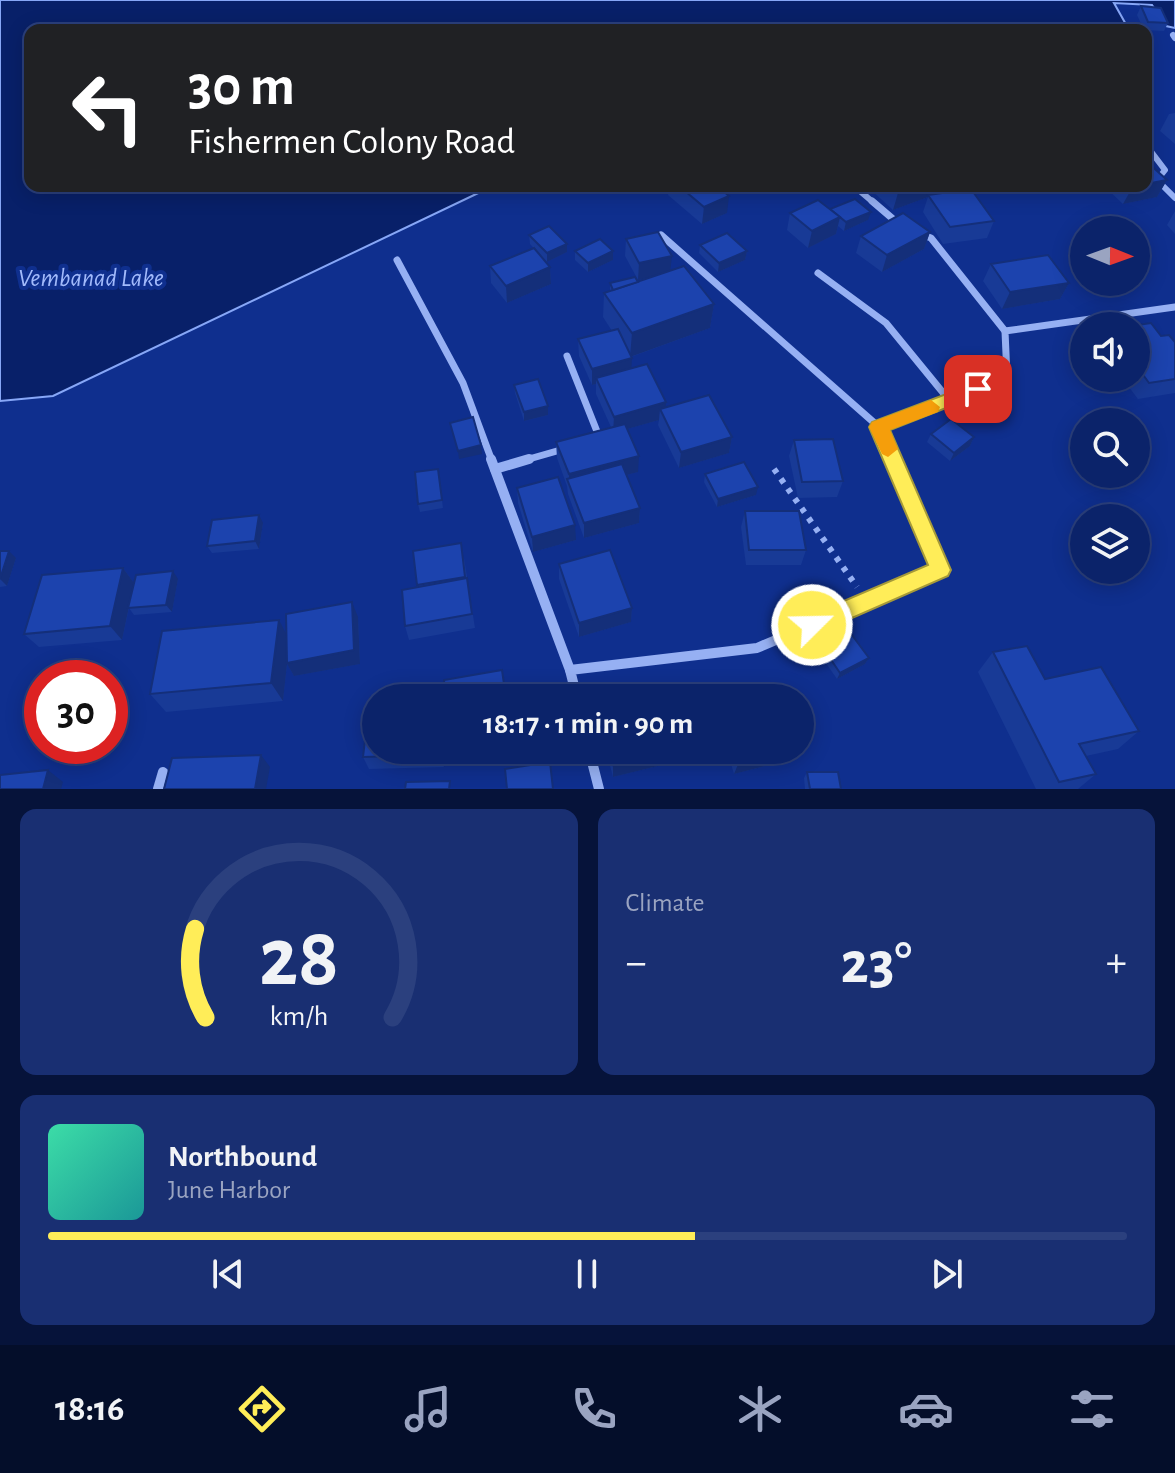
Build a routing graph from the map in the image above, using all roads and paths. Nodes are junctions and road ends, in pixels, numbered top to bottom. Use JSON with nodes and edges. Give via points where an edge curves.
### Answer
{"nodes":[{"id":1,"x":1152,"y":153,"type":"edge"},
{"id":2,"x":861,"y":192,"type":"edge"},
{"id":3,"x":1175,"y":198,"type":"edge"},
{"id":4,"x":661,"y":235,"type":"edge"},
{"id":5,"x":397,"y":260,"type":"dead end"},
{"id":6,"x":818,"y":273,"type":"dead end"},
{"id":7,"x":1175,"y":307,"type":"edge"},
{"id":8,"x":1005,"y":331,"type":"junction"},
{"id":9,"x":567,"y":356,"type":"dead end"},
{"id":10,"x":949,"y":400,"type":"junction"},
{"id":11,"x":879,"y":427,"type":"junction"},
{"id":12,"x":587,"y":442,"type":"edge"},
{"id":13,"x":572,"y":447,"type":"edge"},
{"id":14,"x":495,"y":469,"type":"junction"},
{"id":15,"x":774,"y":469,"type":"dead end"},
{"id":16,"x":867,"y":601,"type":"junction"},
{"id":17,"x":570,"y":670,"type":"junction"},
{"id":18,"x":574,"y":684,"type":"edge"},
{"id":19,"x":593,"y":764,"type":"edge"},
{"id":20,"x":163,"y":772,"type":"dead end"},
{"id":21,"x":158,"y":789,"type":"edge"},
{"id":22,"x":599,"y":789,"type":"edge"}],
"edges":[{"from":1,"to":3,"type":"street","via":[[1165,170],[1157,180]]},
{"from":2,"to":8,"type":"street","via":[[905,229],[931,238]]},
{"from":4,"to":11,"type":"street"},
{"from":5,"to":14,"type":"street","via":[[463,383]]},
{"from":6,"to":10,"type":"street","via":[[886,323]]},
{"from":7,"to":8,"type":"street"},
{"from":8,"to":10,"type":"street","via":[[1007,377]]},
{"from":9,"to":12,"type":"street","via":[[602,438]]},
{"from":10,"to":11,"type":"street"},
{"from":11,"to":16,"type":"street","via":[[941,570]]},
{"from":13,"to":14,"type":"street"},
{"from":14,"to":17,"type":"street"},
{"from":15,"to":16,"type":"path"},
{"from":16,"to":17,"type":"street","via":[[757,648]]},
{"from":17,"to":18,"type":"street"},
{"from":19,"to":22,"type":"street"},
{"from":20,"to":21,"type":"street"}]}
